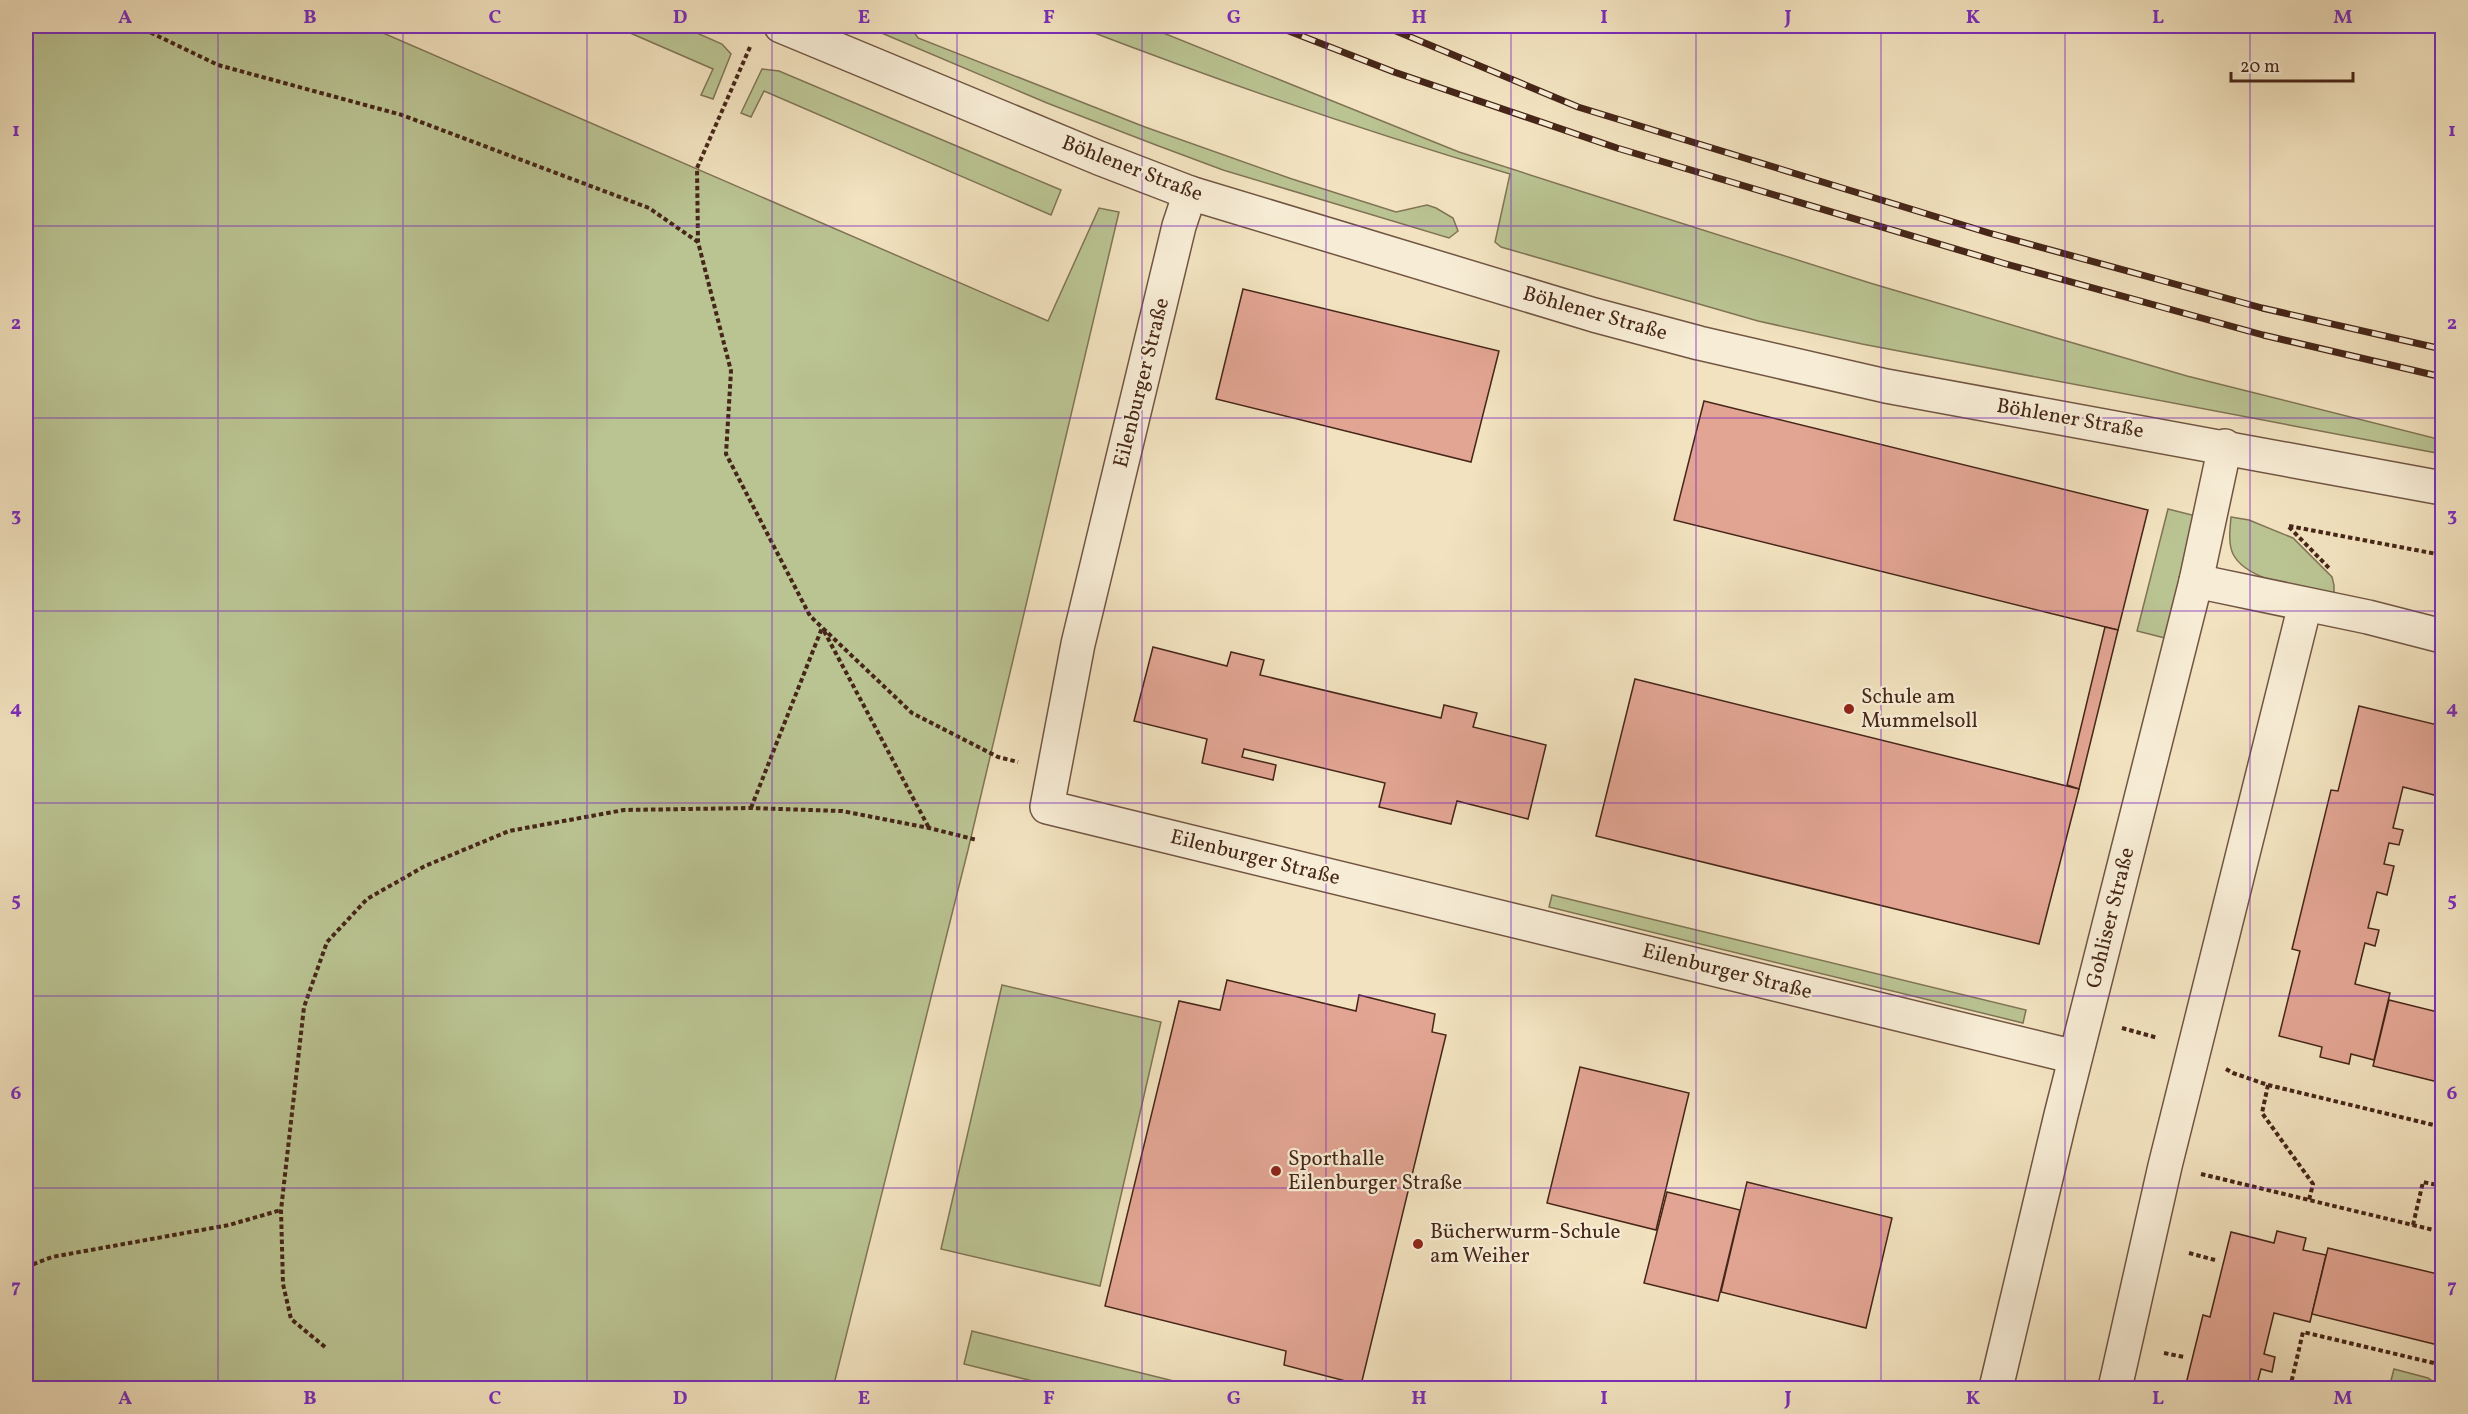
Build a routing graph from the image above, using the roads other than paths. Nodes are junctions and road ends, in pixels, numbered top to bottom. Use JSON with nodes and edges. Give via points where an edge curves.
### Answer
{"nodes":[{"id":1,"x":781,"y":26,"type":"edge"},
{"id":2,"x":1190,"y":193,"type":"junction"},
{"id":3,"x":2225,"y":446,"type":"junction"},
{"id":4,"x":2442,"y":488,"type":"edge"},
{"id":5,"x":2196,"y":581,"type":"junction"},
{"id":6,"x":2305,"y":605,"type":"junction"},
{"id":7,"x":2442,"y":636,"type":"edge"},
{"id":8,"x":2075,"y":1057,"type":"junction"},
{"id":9,"x":1996,"y":1389,"type":"edge"},
{"id":10,"x":2115,"y":1389,"type":"edge"}],
"edges":[{"from":1,"to":2,"type":"street","name":"Böhlener Straße"},
{"from":2,"to":3,"type":"street","name":"Böhlener Straße","via":[[1699,343],[1886,386]]},
{"from":2,"to":8,"type":"street","name":"Eilenburger Straße","via":[[1078,644],[1047,807]]},
{"from":3,"to":4,"type":"street","name":"Böhlener Straße"},
{"from":3,"to":5,"type":"street","name":"Gohliser Straße"},
{"from":5,"to":6,"type":"street"},
{"from":5,"to":8,"type":"street","name":"Gohliser Straße"},
{"from":6,"to":7,"type":"street"},
{"from":6,"to":10,"type":"street","via":[[2165,1166]]},
{"from":8,"to":9,"type":"street","name":"Gohliser Straße"}]}
